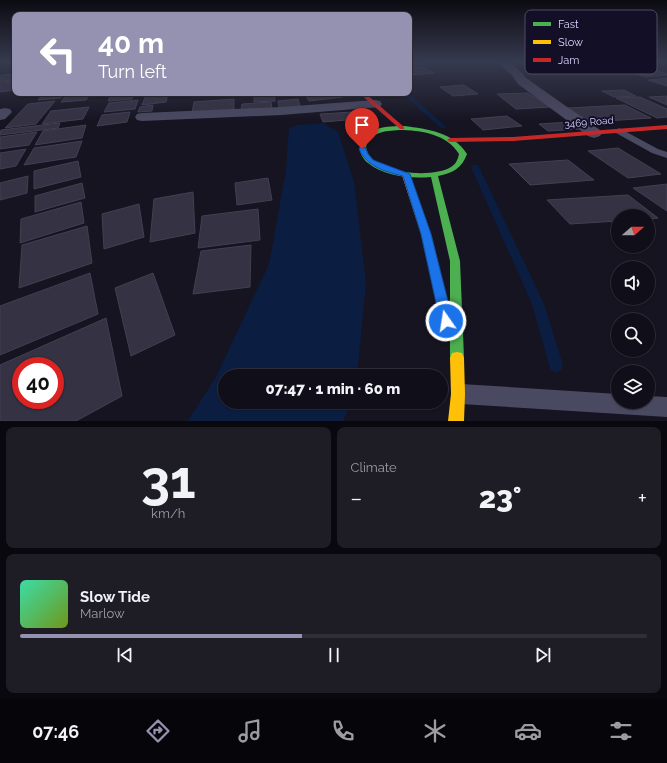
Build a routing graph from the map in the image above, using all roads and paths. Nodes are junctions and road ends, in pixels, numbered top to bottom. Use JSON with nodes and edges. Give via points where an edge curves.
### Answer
{"nodes":[{"id":1,"x":523,"y":82,"type":"edge"},
{"id":2,"x":369,"y":100,"type":"edge"},
{"id":3,"x":142,"y":117,"type":"dead end"},
{"id":4,"x":667,"y":127,"type":"edge"},
{"id":5,"x":402,"y":128,"type":"junction"},
{"id":6,"x":388,"y":129,"type":"junction"},
{"id":7,"x":619,"y":131,"type":"junction"},
{"id":8,"x":594,"y":133,"type":"junction"},
{"id":9,"x":513,"y":139,"type":"junction"},
{"id":10,"x":450,"y":140,"type":"junction"},
{"id":11,"x":460,"y":149,"type":"junction"},
{"id":12,"x":667,"y":155,"type":"edge"},
{"id":13,"x":406,"y":174,"type":"junction"},
{"id":14,"x":434,"y":174,"type":"junction"},
{"id":15,"x":456,"y":364,"type":"junction"},
{"id":16,"x":458,"y":394,"type":"junction"},
{"id":17,"x":667,"y":407,"type":"edge"},
{"id":18,"x":456,"y":421,"type":"edge"}],
"edges":[{"from":1,"to":8,"type":"street"},
{"from":2,"to":3,"type":"street","via":[[274,111]]},
{"from":2,"to":5,"type":"street"},
{"from":2,"to":6,"type":"street"},
{"from":4,"to":7,"type":"street","name":"3469 Road"},
{"from":5,"to":6,"type":"street"},
{"from":5,"to":10,"type":"street","via":[[427,130]]},
{"from":6,"to":13,"type":"street","via":[[367,138],[362,149],[371,161],[392,171]]},
{"from":7,"to":8,"type":"street","name":"3469 Road"},
{"from":7,"to":12,"type":"lane"},
{"from":8,"to":9,"type":"street","name":"3469 Road"},
{"from":9,"to":10,"type":"street","name":"3469 Road"},
{"from":9,"to":11,"type":"street","name":"3469 Road"},
{"from":10,"to":11,"type":"street"},
{"from":11,"to":14,"type":"street","via":[[462,156],[455,167]]},
{"from":13,"to":14,"type":"street"},
{"from":13,"to":15,"type":"street","via":[[426,234]]},
{"from":14,"to":15,"type":"street","via":[[455,261]]},
{"from":15,"to":16,"type":"street"},
{"from":16,"to":17,"type":"lane"},
{"from":16,"to":18,"type":"street"}]}
